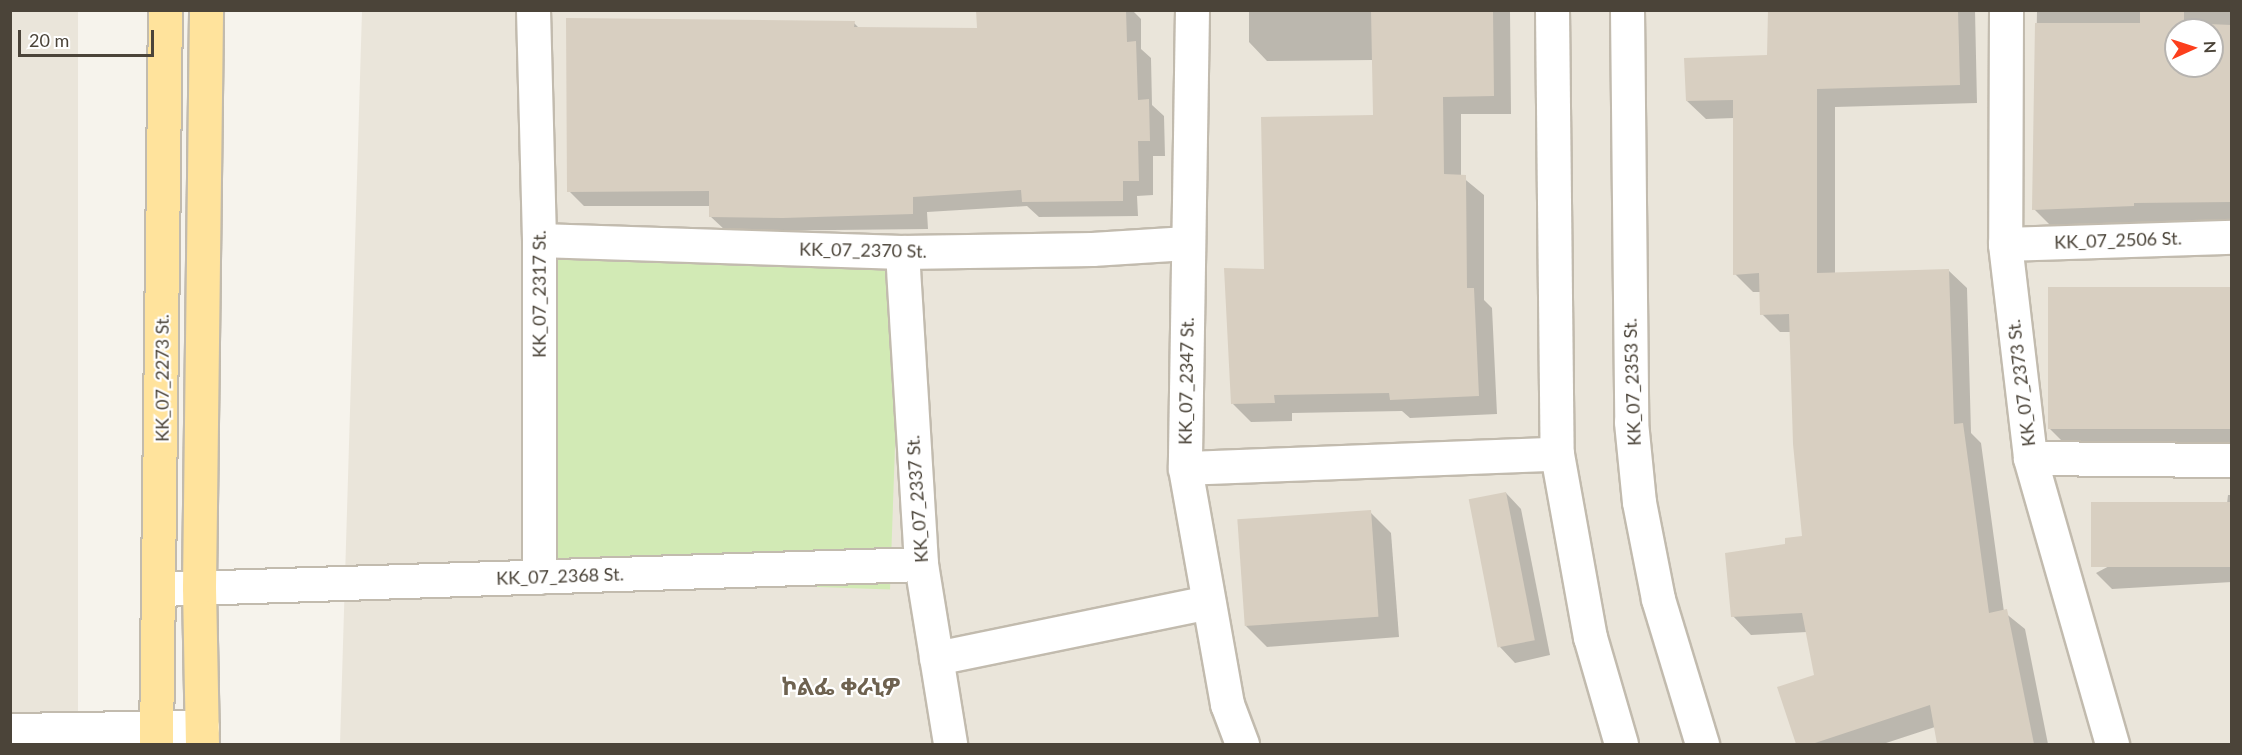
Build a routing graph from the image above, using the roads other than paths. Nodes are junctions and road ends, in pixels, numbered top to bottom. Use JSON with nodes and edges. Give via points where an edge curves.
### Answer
{"nodes":[{"id":1,"x":165,"y":10,"type":"edge"},
{"id":2,"x":206,"y":10,"type":"edge"},
{"id":3,"x":533,"y":10,"type":"edge"},
{"id":4,"x":1192,"y":10,"type":"edge"},
{"id":5,"x":1552,"y":10,"type":"edge"},
{"id":6,"x":1627,"y":10,"type":"edge"},
{"id":7,"x":2006,"y":10,"type":"edge"},
{"id":8,"x":2232,"y":237,"type":"edge"},
{"id":9,"x":539,"y":240,"type":"junction"},
{"id":10,"x":1187,"y":243,"type":"junction"},
{"id":11,"x":2005,"y":244,"type":"junction"},
{"id":12,"x":902,"y":252,"type":"junction"},
{"id":13,"x":1557,"y":454,"type":"junction"},
{"id":14,"x":2030,"y":458,"type":"junction"},
{"id":15,"x":2232,"y":460,"type":"edge"},
{"id":16,"x":1185,"y":468,"type":"junction"},
{"id":17,"x":921,"y":564,"type":"junction"},
{"id":18,"x":539,"y":577,"type":"junction"},
{"id":19,"x":199,"y":587,"type":"junction"},
{"id":20,"x":160,"y":589,"type":"junction"},
{"id":21,"x":1208,"y":602,"type":"junction"},
{"id":22,"x":936,"y":658,"type":"junction"},
{"id":23,"x":10,"y":730,"type":"edge"},
{"id":24,"x":156,"y":736,"type":"edge"},
{"id":25,"x":202,"y":736,"type":"edge"},
{"id":26,"x":950,"y":744,"type":"edge"},
{"id":27,"x":1242,"y":744,"type":"edge"},
{"id":28,"x":1621,"y":744,"type":"edge"},
{"id":29,"x":1702,"y":744,"type":"edge"},
{"id":30,"x":2112,"y":744,"type":"edge"}],
"edges":[{"from":1,"to":20,"type":"main road","name":"KK_07_2273 St."},
{"from":2,"to":19,"type":"main road"},
{"from":3,"to":9,"type":"street","name":"KK_07_2317 St."},
{"from":4,"to":10,"type":"street","name":"KK_07_2347 St."},
{"from":5,"to":13,"type":"street"},
{"from":6,"to":29,"type":"street","name":"KK_07_2353 St.","via":[[1631,422],[1639,502],[1658,599]]},
{"from":7,"to":11,"type":"street","name":"KK_07_2373 St."},
{"from":8,"to":11,"type":"street","name":"KK_07_2506 St."},
{"from":9,"to":12,"type":"street","name":"KK_07_2370 St."},
{"from":9,"to":18,"type":"street","name":"KK_07_2317 St."},
{"from":10,"to":12,"type":"street","name":"KK_07_2370 St."},
{"from":10,"to":16,"type":"street","name":"KK_07_2347 St."},
{"from":11,"to":14,"type":"street","name":"KK_07_2373 St."},
{"from":12,"to":17,"type":"street","name":"KK_07_2337 St."},
{"from":13,"to":16,"type":"street"},
{"from":13,"to":28,"type":"street","via":[[1590,637]]},
{"from":14,"to":15,"type":"street"},
{"from":14,"to":30,"type":"street","name":"KK_07_2373 St."},
{"from":16,"to":21,"type":"street","name":"KK_07_2347 St."},
{"from":17,"to":18,"type":"street","name":"KK_07_2368 St."},
{"from":17,"to":22,"type":"street","name":"KK_07_2337 St."},
{"from":18,"to":19,"type":"street","name":"KK_07_2368 St."},
{"from":19,"to":20,"type":"street","name":"KK_07_2368 St."},
{"from":19,"to":25,"type":"main road"},
{"from":20,"to":24,"type":"main road","name":"KK_07_2273 St."},
{"from":21,"to":22,"type":"street"},
{"from":21,"to":27,"type":"street","name":"KK_07_2347 St.","via":[[1227,704]]},
{"from":22,"to":26,"type":"street","name":"KK_07_2337 St."},
{"from":23,"to":24,"type":"street"},
{"from":24,"to":25,"type":"street"}]}
